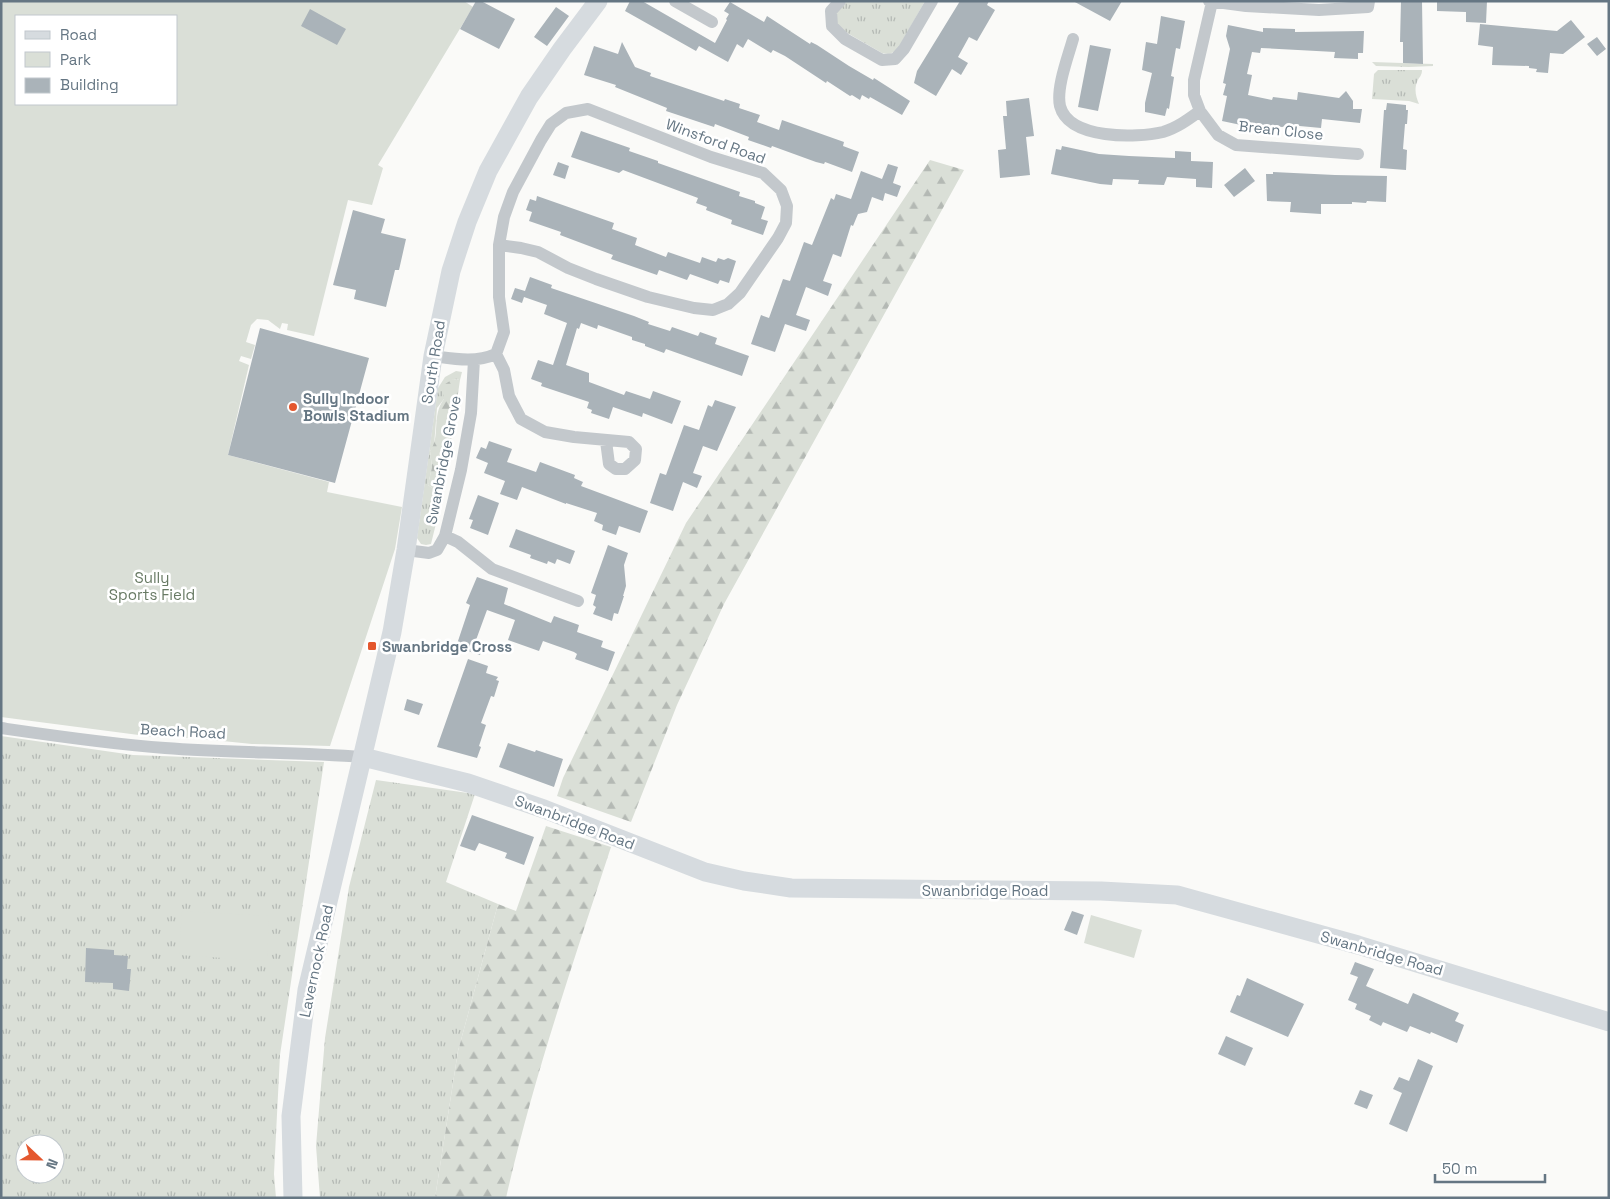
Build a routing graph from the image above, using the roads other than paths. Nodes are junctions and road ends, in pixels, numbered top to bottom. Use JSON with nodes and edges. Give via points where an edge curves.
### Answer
{"nodes":[{"id":1,"x":598,"y":1,"type":"edge"},
{"id":2,"x":676,"y":1,"type":"edge"},
{"id":3,"x":840,"y":1,"type":"edge"},
{"id":4,"x":932,"y":1,"type":"edge"},
{"id":5,"x":1369,"y":1,"type":"edge"},
{"id":6,"x":1211,"y":2,"type":"edge"},
{"id":7,"x":712,"y":22,"type":"dead end"},
{"id":8,"x":1073,"y":39,"type":"dead end"},
{"id":9,"x":1200,"y":111,"type":"junction"},
{"id":10,"x":1358,"y":154,"type":"dead end"},
{"id":11,"x":499,"y":245,"type":"junction"},
{"id":12,"x":496,"y":354,"type":"junction"},
{"id":13,"x":433,"y":356,"type":"junction"},
{"id":14,"x":474,"y":360,"type":"junction"},
{"id":15,"x":606,"y":440,"type":"dead end"},
{"id":16,"x":445,"y":536,"type":"junction"},
{"id":17,"x":406,"y":550,"type":"junction"},
{"id":18,"x":578,"y":601,"type":"dead end"},
{"id":19,"x":1,"y":728,"type":"edge"},
{"id":20,"x":363,"y":757,"type":"junction"},
{"id":21,"x":1609,"y":1022,"type":"edge"},
{"id":22,"x":293,"y":1198,"type":"edge"}],
"edges":[{"from":1,"to":13,"type":"street","name":"South Road","via":[[529,97],[488,171],[451,270]]},
{"from":2,"to":7,"type":"street"},
{"from":3,"to":4,"type":"street","via":[[831,11],[832,26],[845,39],[882,60],[895,59],[904,50]]},
{"from":5,"to":6,"type":"street","via":[[1368,7],[1319,10]]},
{"from":6,"to":9,"type":"street","via":[[1194,80],[1194,95]]},
{"from":8,"to":9,"type":"street","via":[[1059,96],[1061,108],[1069,121],[1094,132],[1131,136],[1164,132]]},
{"from":9,"to":10,"type":"street","name":"Brean Close","via":[[1218,135],[1236,145]]},
{"from":11,"to":11,"type":"street","name":"Winsford Road","via":[[513,192],[551,124],[566,113],[588,109],[702,154],[763,173],[781,190],[787,206],[786,223],[778,238],[740,293],[728,304],[713,310],[648,297],[568,268],[538,252]]},
{"from":11,"to":12,"type":"street","name":"Winsford Road","via":[[499,297],[504,332]]},
{"from":12,"to":14,"type":"street"},
{"from":12,"to":15,"type":"street","via":[[504,370],[509,396],[521,419],[545,432]]},
{"from":13,"to":14,"type":"street"},
{"from":13,"to":17,"type":"street","name":"South Road"},
{"from":14,"to":16,"type":"street","name":"Swanbridge Grove","via":[[471,413]]},
{"from":16,"to":17,"type":"street","name":"Swanbridge Grove","via":[[437,550],[429,553]]},
{"from":16,"to":18,"type":"street","name":"Swanbridge Grove","via":[[492,568]]},
{"from":17,"to":20,"type":"street","name":"South Road","via":[[392,632]]},
{"from":19,"to":20,"type":"street","name":"Beach Road","via":[[166,748]]},
{"from":20,"to":21,"type":"street","name":"Swanbridge Road","via":[[468,783],[705,872],[744,882],[791,888],[1102,891],[1177,895],[1358,945]]},
{"from":20,"to":22,"type":"street","name":"Lavernock Road","via":[[307,990],[291,1116]]}]}
